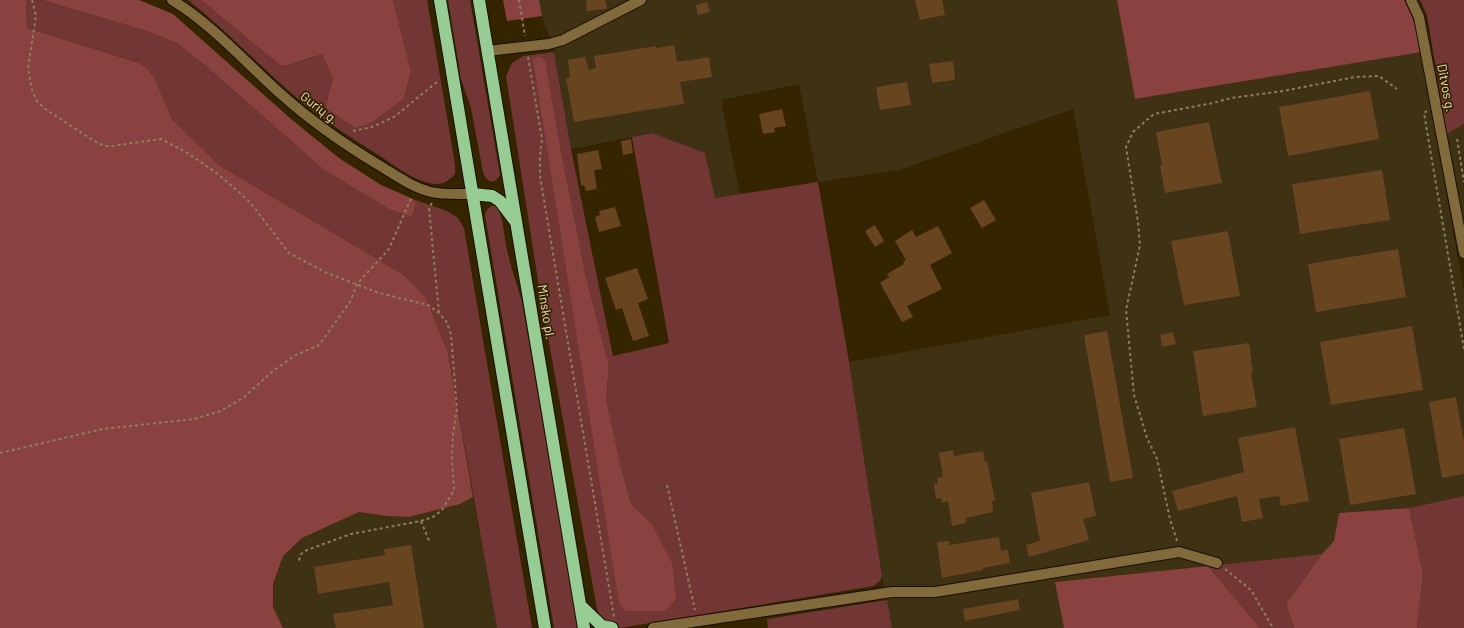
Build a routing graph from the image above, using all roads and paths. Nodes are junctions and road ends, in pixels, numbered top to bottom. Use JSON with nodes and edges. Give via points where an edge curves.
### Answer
{"nodes":[{"id":1,"x":32,"y":0,"type":"edge"},
{"id":2,"x":172,"y":0,"type":"edge"},
{"id":3,"x":440,"y":0,"type":"edge"},
{"id":4,"x":479,"y":0,"type":"edge"},
{"id":5,"x":519,"y":0,"type":"edge"},
{"id":6,"x":641,"y":0,"type":"edge"},
{"id":7,"x":1411,"y":0,"type":"edge"},
{"id":8,"x":526,"y":47,"type":"junction"},
{"id":9,"x":487,"y":51,"type":"junction"},
{"id":10,"x":438,"y":81,"type":"dead end"},
{"id":11,"x":1397,"y":89,"type":"dead end"},
{"id":12,"x":1424,"y":113,"type":"dead end"},
{"id":13,"x":353,"y":131,"type":"dead end"},
{"id":14,"x":1457,"y":139,"type":"dead end"},
{"id":15,"x":1464,"y":182,"type":"edge"},
{"id":16,"x":416,"y":186,"type":"junction"},
{"id":17,"x":438,"y":193,"type":"junction"},
{"id":18,"x":473,"y":194,"type":"junction"},
{"id":19,"x":517,"y":224,"type":"junction"},
{"id":20,"x":1464,"y":253,"type":"edge"},
{"id":21,"x":357,"y":284,"type":"junction"},
{"id":22,"x":440,"y":312,"type":"junction"},
{"id":23,"x":1464,"y":349,"type":"edge"},
{"id":24,"x":0,"y":453,"type":"edge"},
{"id":25,"x":667,"y":485,"type":"dead end"},
{"id":26,"x":421,"y":521,"type":"junction"},
{"id":27,"x":429,"y":541,"type":"dead end"},
{"id":28,"x":1179,"y":552,"type":"junction"},
{"id":29,"x":298,"y":563,"type":"dead end"},
{"id":30,"x":1217,"y":563,"type":"joint"},
{"id":31,"x":581,"y":606,"type":"junction"},
{"id":32,"x":543,"y":614,"type":"junction"},
{"id":33,"x":698,"y":621,"type":"junction"},
{"id":34,"x":613,"y":624,"type":"edge"},
{"id":35,"x":538,"y":628,"type":"edge"},
{"id":36,"x":545,"y":628,"type":"edge"},
{"id":37,"x":584,"y":628,"type":"edge"},
{"id":38,"x":654,"y":628,"type":"edge"},
{"id":39,"x":1273,"y":628,"type":"edge"}],
"edges":[{"from":1,"to":21,"type":"path","via":[[36,16],[28,68],[36,101],[45,109],[105,146],[161,138],[186,152],[218,174],[250,202],[289,253],[327,273]]},
{"from":2,"to":16,"type":"street","name":"Gurių g.","via":[[209,28],[316,123],[367,158]]},
{"from":3,"to":18,"type":"highway"},
{"from":4,"to":9,"type":"highway","name":"Minsko pl."},
{"from":5,"to":8,"type":"path"},
{"from":6,"to":8,"type":"street","via":[[562,40]]},
{"from":7,"to":20,"type":"street","name":"Ditvos g.","via":[[1419,17]]},
{"from":8,"to":9,"type":"street"},
{"from":8,"to":34,"type":"path","via":[[542,139],[540,176]]},
{"from":9,"to":19,"type":"highway","name":"Minsko pl."},
{"from":10,"to":13,"type":"path","via":[[394,117],[372,127]]},
{"from":11,"to":28,"type":"path","via":[[1378,76],[1355,77],[1154,114],[1133,132],[1126,147],[1140,245],[1126,310],[1134,395],[1156,459]]},
{"from":12,"to":23,"type":"path"},
{"from":14,"to":15,"type":"path"},
{"from":16,"to":17,"type":"street","name":"Gurių g."},
{"from":16,"to":21,"type":"path","via":[[389,250]]},
{"from":17,"to":18,"type":"street","name":"Gurių g."},
{"from":17,"to":22,"type":"path","via":[[429,208]]},
{"from":18,"to":19,"type":"highway","via":[[492,196],[500,201]]},
{"from":18,"to":32,"type":"highway"},
{"from":19,"to":31,"type":"highway","name":"Minsko pl."},
{"from":21,"to":22,"type":"path","via":[[380,293],[428,305]]},
{"from":21,"to":24,"type":"path","via":[[350,302],[319,345],[294,356],[244,397],[221,411],[194,419],[103,428]]},
{"from":22,"to":26,"type":"path","via":[[451,334],[457,409],[452,458],[454,490],[442,510],[433,517]]},
{"from":25,"to":33,"type":"path"},
{"from":26,"to":27,"type":"path"},
{"from":26,"to":29,"type":"path","via":[[351,534],[307,550],[301,554]]},
{"from":28,"to":30,"type":"street"},
{"from":28,"to":33,"type":"street","via":[[935,592],[892,592]]},
{"from":30,"to":39,"type":"path","via":[[1252,590]]},
{"from":31,"to":34,"type":"highway","via":[[602,626]]},
{"from":31,"to":37,"type":"highway","name":"Minsko pl."},
{"from":32,"to":35,"type":"highway"},
{"from":32,"to":36,"type":"highway"},
{"from":33,"to":38,"type":"street"}]}
